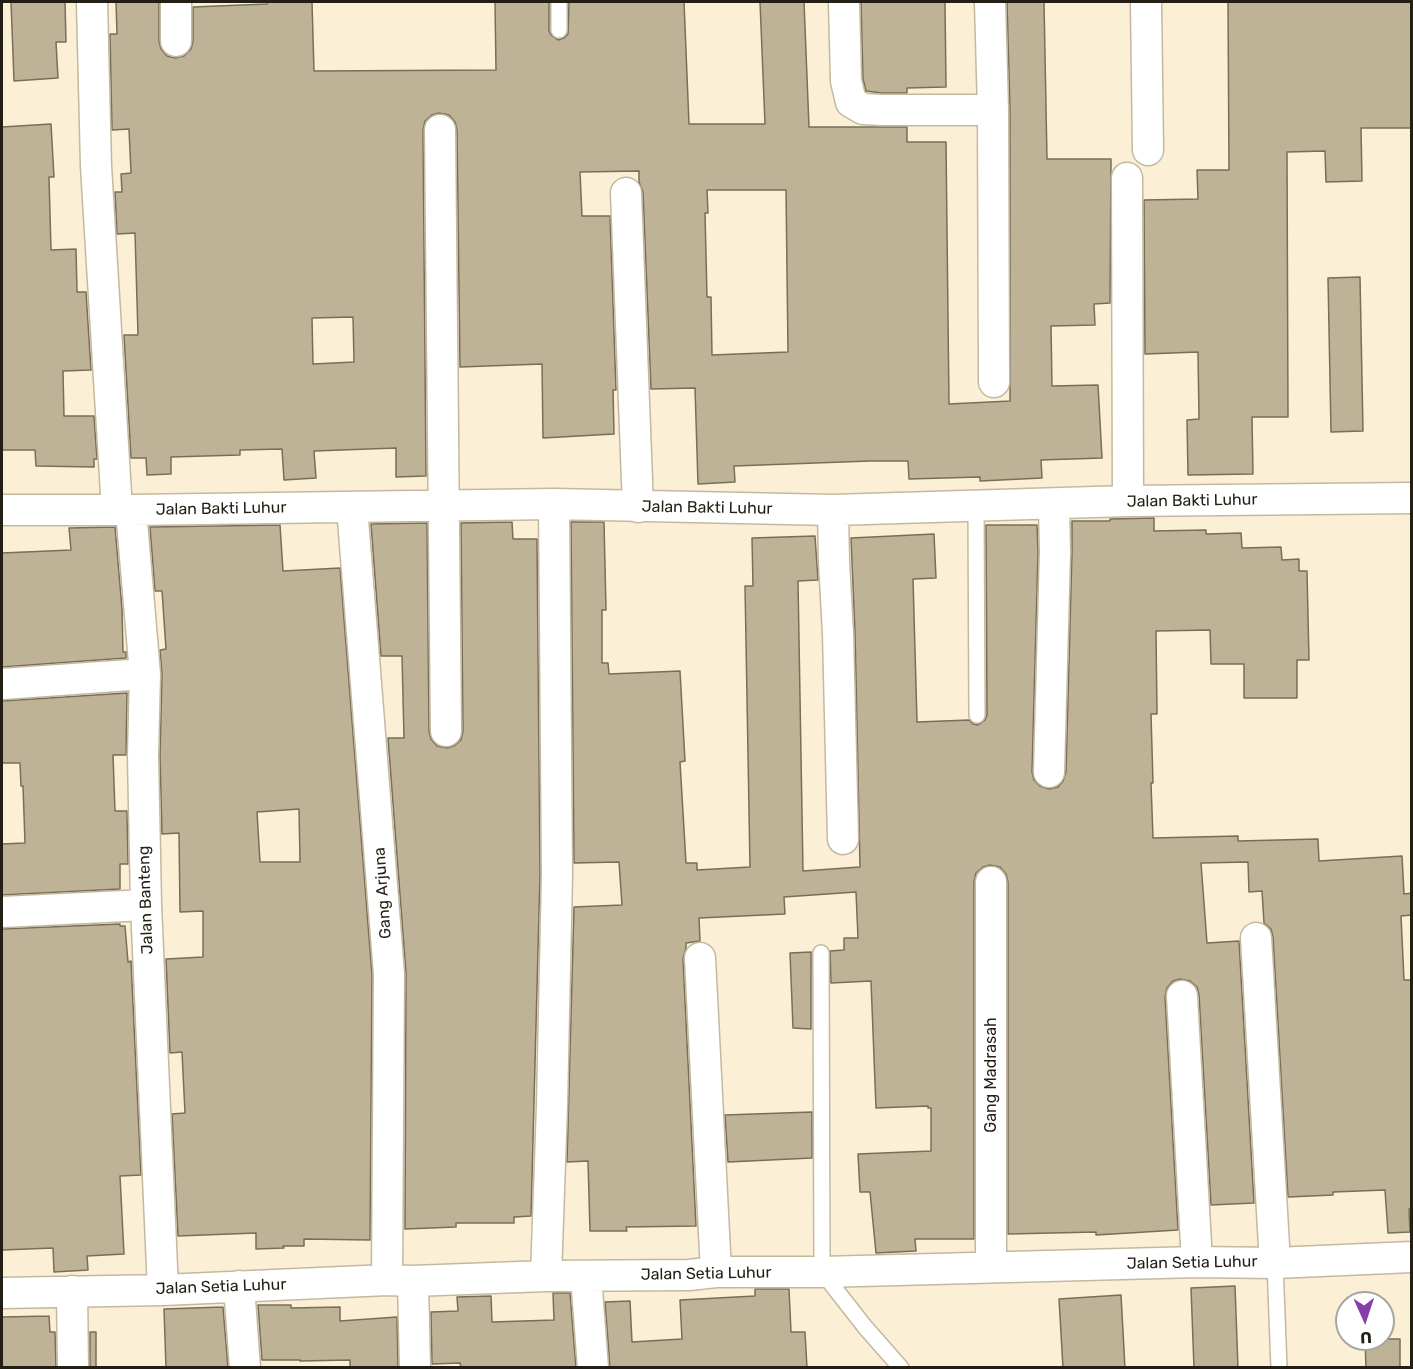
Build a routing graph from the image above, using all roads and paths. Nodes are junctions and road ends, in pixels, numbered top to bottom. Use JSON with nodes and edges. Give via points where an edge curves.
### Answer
{"nodes":[{"id":1,"x":92,"y":2,"type":"edge"},
{"id":2,"x":176,"y":2,"type":"edge"},
{"id":3,"x":559,"y":2,"type":"edge"},
{"id":4,"x":844,"y":2,"type":"edge"},
{"id":5,"x":990,"y":2,"type":"edge"},
{"id":6,"x":1146,"y":2,"type":"edge"},
{"id":7,"x":559,"y":30,"type":"dead end"},
{"id":8,"x":176,"y":41,"type":"dead end"},
{"id":9,"x":993,"y":110,"type":"junction"},
{"id":10,"x":440,"y":130,"type":"dead end"},
{"id":11,"x":1149,"y":150,"type":"dead end"},
{"id":12,"x":1127,"y":177,"type":"dead end"},
{"id":13,"x":626,"y":193,"type":"dead end"},
{"id":14,"x":994,"y":382,"type":"dead end"},
{"id":15,"x":1412,"y":498,"type":"edge"},
{"id":16,"x":1128,"y":501,"type":"junction"},
{"id":17,"x":554,"y":504,"type":"junction"},
{"id":18,"x":1054,"y":504,"type":"junction"},
{"id":19,"x":352,"y":507,"type":"junction"},
{"id":20,"x":444,"y":507,"type":"junction"},
{"id":21,"x":638,"y":507,"type":"junction"},
{"id":22,"x":976,"y":507,"type":"junction"},
{"id":23,"x":2,"y":510,"type":"edge"},
{"id":24,"x":124,"y":510,"type":"junction"},
{"id":25,"x":833,"y":510,"type":"junction"},
{"id":26,"x":145,"y":674,"type":"junction"},
{"id":27,"x":2,"y":684,"type":"edge"},
{"id":28,"x":977,"y":715,"type":"dead end"},
{"id":29,"x":446,"y":730,"type":"dead end"},
{"id":30,"x":1049,"y":772,"type":"dead end"},
{"id":31,"x":843,"y":839,"type":"dead end"},
{"id":32,"x":991,"y":882,"type":"dead end"},
{"id":33,"x":146,"y":905,"type":"junction"},
{"id":34,"x":2,"y":912,"type":"edge"},
{"id":35,"x":1256,"y":938,"type":"dead end"},
{"id":36,"x":821,"y":953,"type":"dead end"},
{"id":37,"x":700,"y":958,"type":"dead end"},
{"id":38,"x":1182,"y":996,"type":"dead end"},
{"id":39,"x":1412,"y":1257,"type":"edge"},
{"id":40,"x":1197,"y":1262,"type":"junction"},
{"id":41,"x":1275,"y":1263,"type":"junction"},
{"id":42,"x":991,"y":1267,"type":"junction"},
{"id":43,"x":716,"y":1272,"type":"junction"},
{"id":44,"x":822,"y":1272,"type":"junction"},
{"id":45,"x":546,"y":1276,"type":"junction"},
{"id":46,"x":586,"y":1276,"type":"junction"},
{"id":47,"x":400,"y":1280,"type":"junction"},
{"id":48,"x":239,"y":1286,"type":"junction"},
{"id":49,"x":163,"y":1290,"type":"junction"},
{"id":50,"x":72,"y":1291,"type":"junction"},
{"id":51,"x":2,"y":1293,"type":"edge"},
{"id":52,"x":73,"y":1368,"type":"edge"},
{"id":53,"x":245,"y":1368,"type":"edge"},
{"id":54,"x":415,"y":1368,"type":"edge"},
{"id":55,"x":593,"y":1368,"type":"edge"},
{"id":56,"x":901,"y":1368,"type":"edge"},
{"id":57,"x":1279,"y":1368,"type":"edge"}],
"edges":[{"from":1,"to":24,"type":"street","name":"Jalan Banteng","via":[[96,166]]},
{"from":2,"to":8,"type":"street"},
{"from":3,"to":7,"type":"lane"},
{"from":4,"to":9,"type":"street","via":[[846,81],[851,102],[863,109]]},
{"from":5,"to":9,"type":"street"},
{"from":6,"to":11,"type":"street"},
{"from":9,"to":14,"type":"street"},
{"from":10,"to":20,"type":"street"},
{"from":12,"to":16,"type":"street"},
{"from":13,"to":21,"type":"street"},
{"from":15,"to":16,"type":"street","name":"Jalan Bakti Luhur"},
{"from":16,"to":18,"type":"street","name":"Jalan Bakti Luhur"},
{"from":17,"to":20,"type":"street","name":"Jalan Bakti Luhur"},
{"from":17,"to":21,"type":"street","name":"Jalan Bakti Luhur"},
{"from":17,"to":45,"type":"street","via":[[557,874]]},
{"from":18,"to":22,"type":"street","name":"Jalan Bakti Luhur"},
{"from":18,"to":30,"type":"street"},
{"from":19,"to":20,"type":"street","name":"Jalan Bakti Luhur"},
{"from":19,"to":24,"type":"street","name":"Jalan Bakti Luhur"},
{"from":19,"to":47,"type":"street","name":"Gang Arjuna","via":[[389,974]]},
{"from":20,"to":29,"type":"street"},
{"from":21,"to":25,"type":"street","name":"Jalan Bakti Luhur"},
{"from":22,"to":25,"type":"street","name":"Jalan Bakti Luhur"},
{"from":22,"to":28,"type":"lane"},
{"from":23,"to":24,"type":"street","name":"Jalan Bakti Luhur"},
{"from":24,"to":26,"type":"street","name":"Jalan Banteng"},
{"from":25,"to":31,"type":"street"},
{"from":26,"to":27,"type":"street"},
{"from":26,"to":33,"type":"street","name":"Jalan Banteng"},
{"from":32,"to":42,"type":"street","name":"Gang Madrasah"},
{"from":33,"to":34,"type":"street"},
{"from":33,"to":49,"type":"street","name":"Jalan Banteng"},
{"from":35,"to":41,"type":"street"},
{"from":36,"to":44,"type":"lane"},
{"from":37,"to":43,"type":"street"},
{"from":38,"to":40,"type":"street"},
{"from":39,"to":41,"type":"street","name":"Jalan Setia Luhur"},
{"from":40,"to":41,"type":"street","name":"Jalan Setia Luhur"},
{"from":40,"to":42,"type":"street","name":"Jalan Setia Luhur"},
{"from":41,"to":57,"type":"lane"},
{"from":42,"to":44,"type":"street","name":"Jalan Setia Luhur"},
{"from":43,"to":44,"type":"street","name":"Jalan Setia Luhur"},
{"from":43,"to":46,"type":"street","name":"Jalan Setia Luhur"},
{"from":44,"to":56,"type":"lane"},
{"from":45,"to":46,"type":"street","name":"Jalan Setia Luhur"},
{"from":45,"to":47,"type":"street","name":"Jalan Setia Luhur"},
{"from":46,"to":55,"type":"street"},
{"from":47,"to":48,"type":"street","name":"Jalan Setia Luhur"},
{"from":47,"to":54,"type":"street","name":"Gang Arjuna"},
{"from":48,"to":49,"type":"street","name":"Jalan Setia Luhur"},
{"from":48,"to":53,"type":"street"},
{"from":49,"to":50,"type":"street","name":"Jalan Setia Luhur"},
{"from":50,"to":51,"type":"street","name":"Jalan Setia Luhur"},
{"from":50,"to":52,"type":"street"}]}
